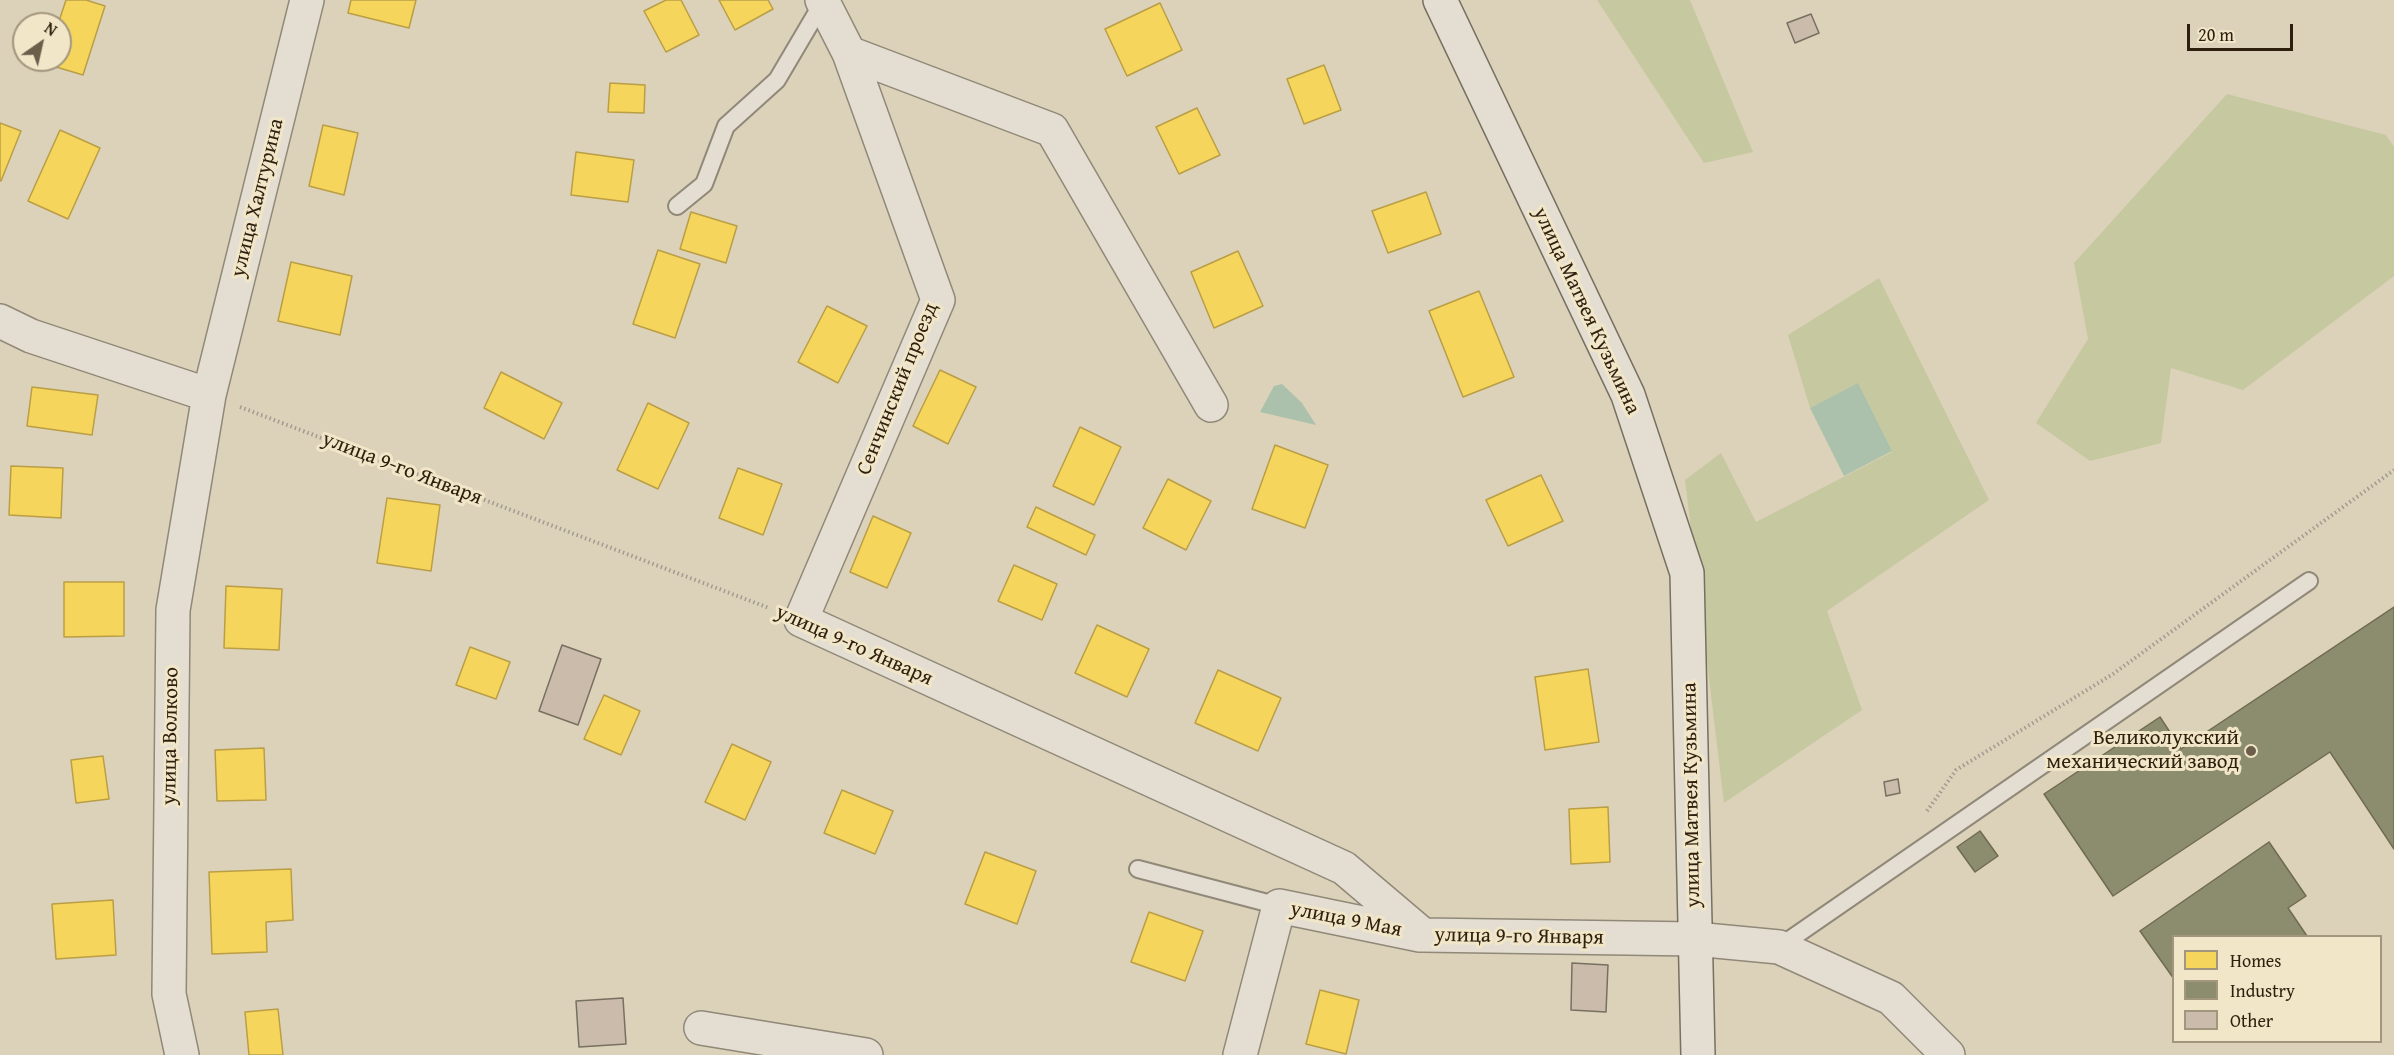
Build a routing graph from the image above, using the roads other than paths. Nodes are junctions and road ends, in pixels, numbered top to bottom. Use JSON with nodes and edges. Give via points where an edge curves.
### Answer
{"nodes":[{"id":1,"x":307,"y":0,"type":"edge"},
{"id":2,"x":1440,"y":0,"type":"edge"},
{"id":3,"x":823,"y":1,"type":"edge"},
{"id":4,"x":849,"y":53,"type":"junction"},
{"id":5,"x":677,"y":206,"type":"dead end"},
{"id":6,"x":0,"y":321,"type":"edge"},
{"id":7,"x":1211,"y":405,"type":"dead end"},
{"id":8,"x":207,"y":407,"type":"junction"},
{"id":9,"x":2309,"y":581,"type":"dead end"},
{"id":10,"x":801,"y":620,"type":"joint"},
{"id":11,"x":1138,"y":869,"type":"dead end"},
{"id":12,"x":1279,"y":906,"type":"junction"},
{"id":13,"x":1423,"y":935,"type":"junction"},
{"id":14,"x":1779,"y":947,"type":"junction"},
{"id":15,"x":1696,"y":949,"type":"junction"},
{"id":16,"x":701,"y":1028,"type":"dead end"},
{"id":17,"x":182,"y":1055,"type":"edge"},
{"id":18,"x":866,"y":1055,"type":"edge"},
{"id":19,"x":1240,"y":1055,"type":"edge"},
{"id":20,"x":1698,"y":1055,"type":"edge"},
{"id":21,"x":1948,"y":1055,"type":"edge"}],
"edges":[{"from":1,"to":8,"type":"street","name":"улица Халтурина"},
{"from":2,"to":15,"type":"street","name":"улица Матвея Кузьмина","via":[[1628,395],[1687,573]]},
{"from":3,"to":4,"type":"street","name":"Сенчинский проезд"},
{"from":3,"to":5,"type":"lane","via":[[777,80],[726,126],[704,184]]},
{"from":4,"to":7,"type":"street","via":[[1052,130]]},
{"from":4,"to":10,"type":"street","name":"Сенчинский проезд","via":[[938,300]]},
{"from":6,"to":8,"type":"street"},
{"from":8,"to":17,"type":"street","name":"улица Волково","via":[[173,610],[169,994]]},
{"from":9,"to":14,"type":"lane"},
{"from":10,"to":13,"type":"street","name":"улица 9-го Января","via":[[1344,868]]},
{"from":11,"to":12,"type":"lane"},
{"from":12,"to":13,"type":"street","name":"улица 9 Мая"},
{"from":12,"to":19,"type":"street","name":"улица 9 Мая"},
{"from":13,"to":15,"type":"street","name":"улица 9-го Января"},
{"from":14,"to":15,"type":"street","name":"улица 9-го Января"},
{"from":14,"to":21,"type":"street","name":"улица 9-го Января","via":[[1891,998]]},
{"from":15,"to":20,"type":"street"},
{"from":16,"to":18,"type":"street"}]}
